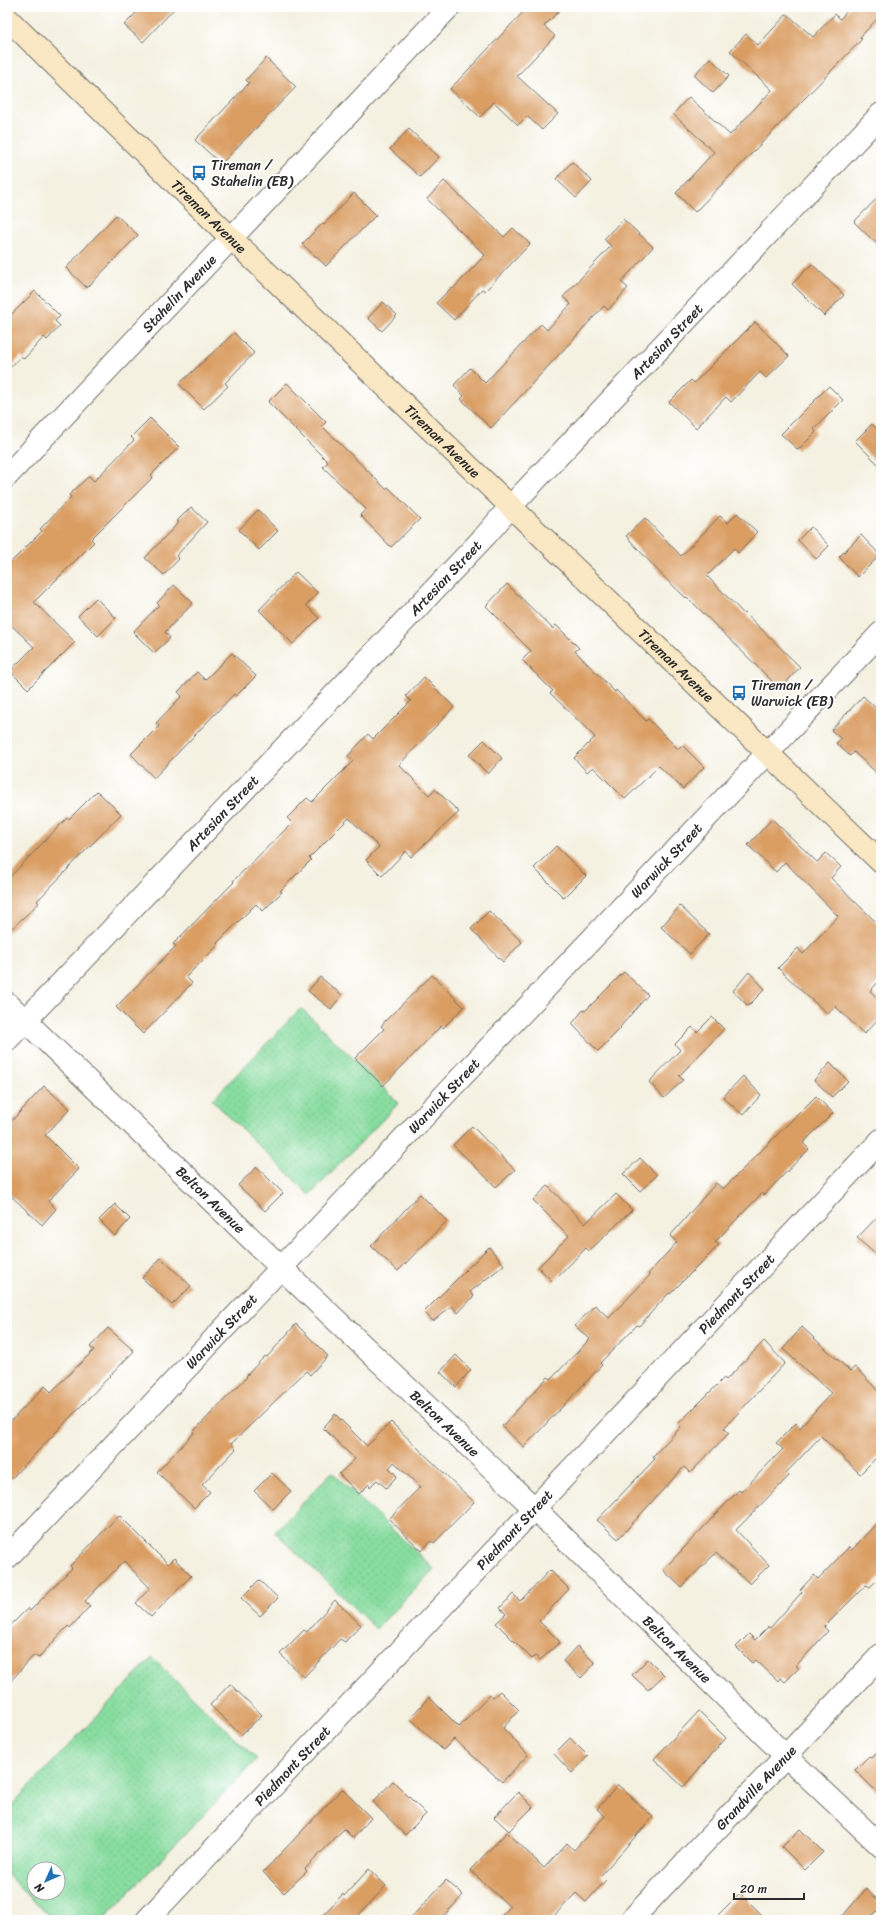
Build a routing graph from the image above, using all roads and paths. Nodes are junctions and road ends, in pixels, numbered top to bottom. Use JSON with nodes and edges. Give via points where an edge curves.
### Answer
{"nodes":[{"id":1,"x":450,"y":7,"type":"edge"},
{"id":2,"x":7,"y":18,"type":"edge"},
{"id":3,"x":881,"y":114,"type":"edge"},
{"id":4,"x":231,"y":238,"type":"junction"},
{"id":5,"x":7,"y":476,"type":"edge"},
{"id":6,"x":511,"y":506,"type":"junction"},
{"id":7,"x":881,"y":634,"type":"edge"},
{"id":8,"x":768,"y":753,"type":"junction"},
{"id":9,"x":881,"y":862,"type":"edge"},
{"id":10,"x":7,"y":1003,"type":"edge"},
{"id":11,"x":25,"y":1021,"type":"junction"},
{"id":12,"x":7,"y":1040,"type":"edge"},
{"id":13,"x":881,"y":1140,"type":"edge"},
{"id":14,"x":282,"y":1268,"type":"junction"},
{"id":15,"x":534,"y":1508,"type":"junction"},
{"id":16,"x":7,"y":1558,"type":"edge"},
{"id":17,"x":881,"y":1655,"type":"edge"},
{"id":18,"x":786,"y":1756,"type":"junction"},
{"id":19,"x":881,"y":1846,"type":"edge"},
{"id":20,"x":147,"y":1920,"type":"edge"},
{"id":21,"x":631,"y":1920,"type":"edge"}],
"edges":[{"from":1,"to":4,"type":"street","name":"Stahelin Avenue"},
{"from":2,"to":4,"type":"street","name":"Tireman Avenue"},
{"from":3,"to":6,"type":"street","name":"Artesian Street"},
{"from":4,"to":5,"type":"street","name":"Stahelin Avenue"},
{"from":4,"to":6,"type":"street","name":"Tireman Avenue"},
{"from":6,"to":8,"type":"street","name":"Tireman Avenue"},
{"from":6,"to":11,"type":"street","name":"Artesian Street"},
{"from":7,"to":8,"type":"street","name":"Warwick Street"},
{"from":8,"to":9,"type":"street","name":"Tireman Avenue"},
{"from":8,"to":14,"type":"street","name":"Warwick Street"},
{"from":10,"to":11,"type":"street","name":"Belton Avenue"},
{"from":11,"to":12,"type":"street","name":"Artesian Street"},
{"from":11,"to":14,"type":"street","name":"Belton Avenue"},
{"from":13,"to":15,"type":"street","name":"Piedmont Street"},
{"from":14,"to":15,"type":"street","name":"Belton Avenue"},
{"from":14,"to":16,"type":"street","name":"Warwick Street"},
{"from":15,"to":18,"type":"street","name":"Belton Avenue"},
{"from":15,"to":20,"type":"street","name":"Piedmont Street"},
{"from":17,"to":18,"type":"street","name":"Grandville Avenue"},
{"from":18,"to":19,"type":"street","name":"Belton Avenue"},
{"from":18,"to":21,"type":"street","name":"Grandville Avenue"}]}
